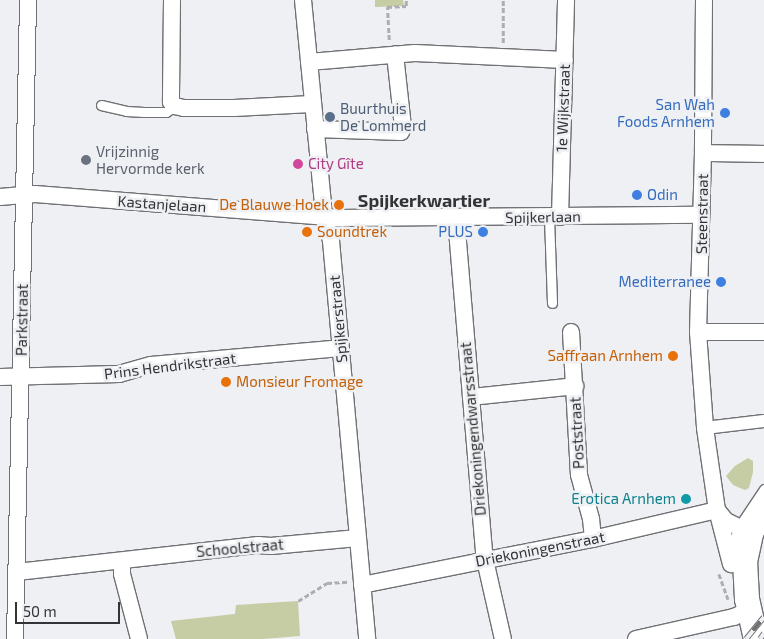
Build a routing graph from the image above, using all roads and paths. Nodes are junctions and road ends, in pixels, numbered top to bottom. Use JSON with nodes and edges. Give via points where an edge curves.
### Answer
{"nodes":[{"id":1,"x":28,"y":0,"type":"edge"},
{"id":2,"x":172,"y":0,"type":"edge"},
{"id":3,"x":303,"y":0,"type":"edge"},
{"id":4,"x":406,"y":0,"type":"edge"},
{"id":5,"x":503,"y":0,"type":"edge"},
{"id":6,"x":566,"y":0,"type":"edge"},
{"id":7,"x":704,"y":0,"type":"edge"},
{"id":8,"x":392,"y":54,"type":"junction"},
{"id":9,"x":503,"y":58,"type":"junction"},
{"id":10,"x":564,"y":60,"type":"junction"},
{"id":11,"x":309,"y":62,"type":"junction"},
{"id":12,"x":312,"y":104,"type":"junction"},
{"id":13,"x":101,"y":105,"type":"dead end"},
{"id":14,"x":175,"y":106,"type":"junction"},
{"id":15,"x":315,"y":129,"type":"junction"},
{"id":16,"x":703,"y":153,"type":"junction"},
{"id":17,"x":764,"y":154,"type":"edge"},
{"id":18,"x":0,"y":197,"type":"edge"},
{"id":19,"x":23,"y":197,"type":"junction"},
{"id":20,"x":701,"y":215,"type":"junction"},
{"id":21,"x":324,"y":216,"type":"junction"},
{"id":22,"x":554,"y":217,"type":"junction"},
{"id":23,"x":456,"y":218,"type":"junction"},
{"id":24,"x":552,"y":303,"type":"dead end"},
{"id":25,"x":571,"y":332,"type":"dead end"},
{"id":26,"x":698,"y":332,"type":"junction"},
{"id":27,"x":764,"y":332,"type":"edge"},
{"id":28,"x":340,"y":348,"type":"junction"},
{"id":29,"x":21,"y":376,"type":"junction"},
{"id":30,"x":0,"y":377,"type":"edge"},
{"id":31,"x":574,"y":386,"type":"junction"},
{"id":32,"x":471,"y":396,"type":"junction"},
{"id":33,"x":764,"y":421,"type":"edge"},
{"id":34,"x":705,"y":428,"type":"junction"},
{"id":35,"x":764,"y":489,"type":"edge"},
{"id":36,"x":764,"y":509,"type":"edge"},
{"id":37,"x":717,"y":510,"type":"junction"},
{"id":38,"x":744,"y":531,"type":"junction"},
{"id":39,"x":358,"y":538,"type":"junction"},
{"id":40,"x":593,"y":539,"type":"junction"},
{"id":41,"x":485,"y":560,"type":"junction"},
{"id":42,"x":122,"y":561,"type":"junction"},
{"id":43,"x":731,"y":564,"type":"junction"},
{"id":44,"x":17,"y":572,"type":"junction"},
{"id":45,"x":362,"y":583,"type":"junction"},
{"id":46,"x":298,"y":601,"type":"dead end"},
{"id":47,"x":748,"y":605,"type":"junction"},
{"id":48,"x":756,"y":638,"type":"edge"},
{"id":49,"x":15,"y":639,"type":"edge"},
{"id":50,"x":139,"y":639,"type":"edge"},
{"id":51,"x":367,"y":639,"type":"edge"},
{"id":52,"x":503,"y":639,"type":"edge"},
{"id":53,"x":636,"y":639,"type":"edge"}],
"edges":[{"from":1,"to":19,"type":"street","name":"Parkstraat"},
{"from":2,"to":14,"type":"street","via":[[171,102]]},
{"from":3,"to":11,"type":"street","name":"Spijkerstraat"},
{"from":4,"to":8,"type":"path","via":[[406,6],[387,7]]},
{"from":5,"to":9,"type":"path"},
{"from":6,"to":10,"type":"street","name":"1e Wijkstraat"},
{"from":7,"to":16,"type":"street","name":"Steenstraat"},
{"from":8,"to":9,"type":"street"},
{"from":8,"to":11,"type":"street"},
{"from":8,"to":15,"type":"street","via":[[401,132]]},
{"from":9,"to":10,"type":"street"},
{"from":10,"to":22,"type":"street","name":"1e Wijkstraat"},
{"from":11,"to":12,"type":"street","name":"Spijkerstraat"},
{"from":12,"to":14,"type":"street","via":[[234,108]]},
{"from":12,"to":15,"type":"street","name":"Spijkerstraat"},
{"from":13,"to":14,"type":"lane","via":[[144,112],[166,112]]},
{"from":15,"to":21,"type":"street","name":"Spijkerstraat"},
{"from":16,"to":17,"type":"street"},
{"from":16,"to":20,"type":"street","name":"Steenstraat"},
{"from":18,"to":19,"type":"street","name":"Kastanjelaan"},
{"from":19,"to":21,"type":"street","name":"Kastanjelaan","via":[[35,194]]},
{"from":19,"to":29,"type":"street","name":"Parkstraat"},
{"from":20,"to":22,"type":"street","name":"Spijkerlaan"},
{"from":20,"to":26,"type":"street","name":"Steenstraat"},
{"from":21,"to":23,"type":"street","name":"Spijkerlaan"},
{"from":21,"to":28,"type":"street","name":"Spijkerstraat","via":[[331,241]]},
{"from":22,"to":23,"type":"street","name":"Spijkerlaan"},
{"from":22,"to":24,"type":"lane"},
{"from":23,"to":32,"type":"street","name":"Driekoningendwarsstraat"},
{"from":25,"to":31,"type":"street","name":"Poststraat"},
{"from":26,"to":27,"type":"street"},
{"from":26,"to":34,"type":"street","name":"Steenstraat"},
{"from":28,"to":29,"type":"street","name":"Prins Hendrikstraat","via":[[151,365],[119,374]]},
{"from":28,"to":39,"type":"street","name":"Spijkerstraat"},
{"from":29,"to":30,"type":"street","name":"Prins Hendrikstraat"},
{"from":29,"to":44,"type":"street","name":"Parkstraat"},
{"from":31,"to":32,"type":"street","name":"Poststraat"},
{"from":31,"to":40,"type":"street","name":"Poststraat","via":[[579,475]]},
{"from":32,"to":41,"type":"street","name":"Driekoningendwarsstraat"},
{"from":33,"to":34,"type":"street"},
{"from":34,"to":37,"type":"street","name":"Steenstraat"},
{"from":35,"to":38,"type":"lane"},
{"from":36,"to":38,"type":"main road"},
{"from":37,"to":38,"type":"street","via":[[726,521]]},
{"from":37,"to":40,"type":"street","name":"Driekoningenstraat"},
{"from":37,"to":43,"type":"street","name":"Steenstraat"},
{"from":38,"to":43,"type":"lane","via":[[732,547]]},
{"from":38,"to":47,"type":"main road"},
{"from":39,"to":42,"type":"street","name":"Schoolstraat","via":[[258,545]]},
{"from":39,"to":45,"type":"street","name":"Spijkerstraat"},
{"from":40,"to":41,"type":"street","name":"Driekoningenstraat"},
{"from":41,"to":45,"type":"street","name":"Driekoningenstraat"},
{"from":41,"to":52,"type":"street","name":"Driekoningendwarsstraat"},
{"from":42,"to":44,"type":"street","name":"Schoolstraat"},
{"from":42,"to":50,"type":"street","via":[[122,574]]},
{"from":43,"to":47,"type":"main road"},
{"from":44,"to":49,"type":"street","name":"Parkstraat"},
{"from":45,"to":46,"type":"path","via":[[327,583]]},
{"from":45,"to":51,"type":"street","name":"Spijkerstraat"},
{"from":47,"to":48,"type":"main road"},
{"from":47,"to":53,"type":"street","via":[[734,617]]}]}
